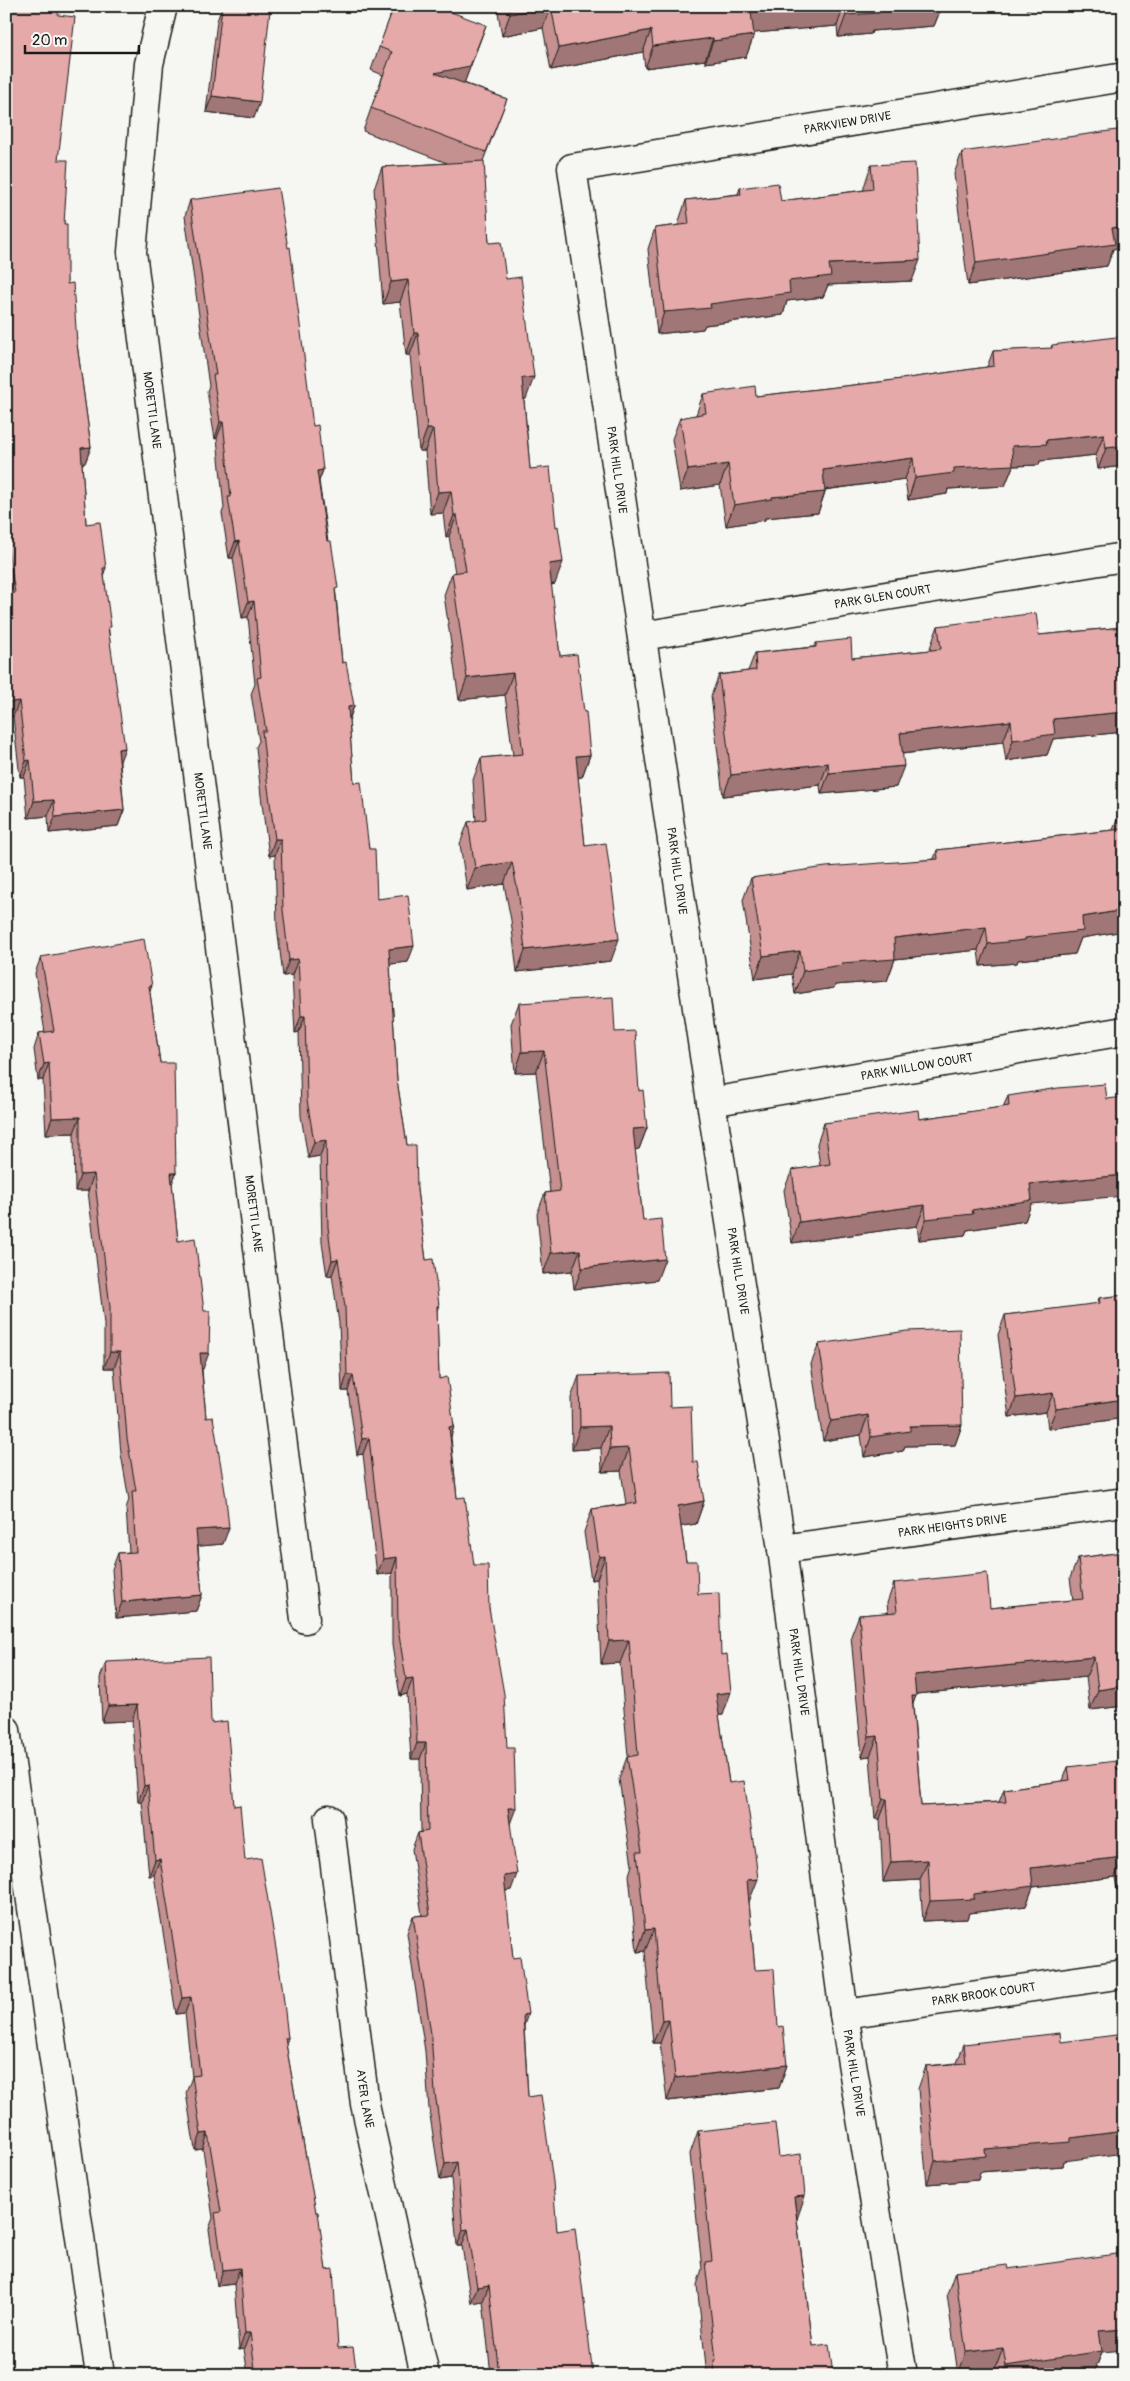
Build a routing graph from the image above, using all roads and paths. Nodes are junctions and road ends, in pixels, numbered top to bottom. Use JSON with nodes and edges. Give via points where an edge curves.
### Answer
{"nodes":[{"id":1,"x":163,"y":6,"type":"edge"},
{"id":2,"x":1124,"y":77,"type":"edge"},
{"id":3,"x":572,"y":168,"type":"joint"},
{"id":4,"x":1124,"y":557,"type":"edge"},
{"id":5,"x":642,"y":636,"type":"junction"},
{"id":6,"x":1124,"y":1031,"type":"edge"},
{"id":7,"x":710,"y":1102,"type":"junction"},
{"id":8,"x":1124,"y":1502,"type":"edge"},
{"id":9,"x":782,"y":1550,"type":"junction"},
{"id":10,"x":305,"y":1619,"type":"dead end"},
{"id":11,"x":6,"y":1730,"type":"edge"},
{"id":12,"x":329,"y":1819,"type":"dead end"},
{"id":13,"x":1124,"y":1974,"type":"edge"},
{"id":14,"x":844,"y":2014,"type":"junction"},
{"id":15,"x":100,"y":2375,"type":"edge"},
{"id":16,"x":425,"y":2375,"type":"edge"},
{"id":17,"x":903,"y":2375,"type":"edge"}],
"edges":[{"from":1,"to":10,"type":"main road","name":"MORETTI LANE","via":[[149,64],[132,252]]},
{"from":2,"to":3,"type":"main road","name":"PARKVIEW DRIVE"},
{"from":3,"to":5,"type":"main road","name":"PARK HILL DRIVE"},
{"from":4,"to":5,"type":"main road","name":"PARK GLEN COURT"},
{"from":5,"to":7,"type":"main road","name":"PARK HILL DRIVE"},
{"from":6,"to":7,"type":"main road","name":"PARK WILLOW COURT"},
{"from":7,"to":9,"type":"main road","name":"PARK HILL DRIVE"},
{"from":8,"to":9,"type":"main road","name":"PARK HEIGHTS DRIVE"},
{"from":9,"to":14,"type":"main road","name":"PARK HILL DRIVE"},
{"from":11,"to":15,"type":"main road"},
{"from":12,"to":16,"type":"main road","name":"AYER LANE","via":[[366,2104]]},
{"from":13,"to":14,"type":"main road","name":"PARK BROOK COURT"},
{"from":14,"to":17,"type":"main road","name":"PARK HILL DRIVE"}]}
